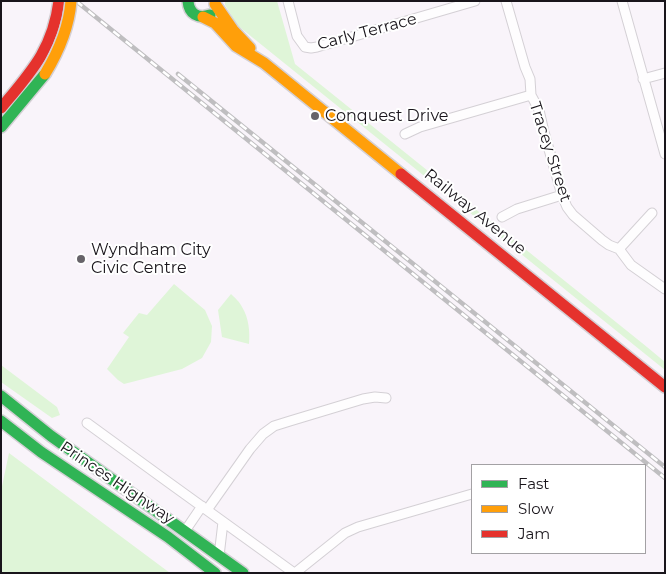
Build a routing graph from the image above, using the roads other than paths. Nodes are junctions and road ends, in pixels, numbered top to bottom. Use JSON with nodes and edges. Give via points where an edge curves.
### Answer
{"nodes":[{"id":1,"x":59,"y":1,"type":"edge"},
{"id":2,"x":70,"y":1,"type":"edge"},
{"id":3,"x":288,"y":1,"type":"edge"},
{"id":4,"x":476,"y":1,"type":"edge"},
{"id":5,"x":506,"y":1,"type":"edge"},
{"id":6,"x":622,"y":1,"type":"edge"},
{"id":7,"x":215,"y":3,"type":"edge"},
{"id":8,"x":186,"y":4,"type":"edge"},
{"id":9,"x":203,"y":17,"type":"junction"},
{"id":10,"x":264,"y":63,"type":"junction"},
{"id":11,"x":40,"y":70,"type":"junction"},
{"id":12,"x":665,"y":73,"type":"edge"},
{"id":13,"x":643,"y":79,"type":"junction"},
{"id":14,"x":531,"y":95,"type":"junction"},
{"id":15,"x":1,"y":108,"type":"edge"},
{"id":16,"x":1,"y":127,"type":"edge"},
{"id":17,"x":405,"y":134,"type":"dead end"},
{"id":18,"x":665,"y":154,"type":"edge"},
{"id":19,"x":562,"y":195,"type":"junction"},
{"id":20,"x":652,"y":213,"type":"dead end"},
{"id":21,"x":502,"y":217,"type":"dead end"},
{"id":22,"x":619,"y":249,"type":"junction"},
{"id":23,"x":665,"y":289,"type":"edge"},
{"id":24,"x":665,"y":387,"type":"edge"},
{"id":25,"x":1,"y":396,"type":"edge"},
{"id":26,"x":386,"y":398,"type":"dead end"},
{"id":27,"x":1,"y":421,"type":"edge"},
{"id":28,"x":87,"y":423,"type":"dead end"},
{"id":29,"x":51,"y":436,"type":"junction"},
{"id":30,"x":41,"y":452,"type":"junction"},
{"id":31,"x":471,"y":494,"type":"edge"},
{"id":32,"x":205,"y":508,"type":"junction"},
{"id":33,"x":223,"y":522,"type":"junction"},
{"id":34,"x":185,"y":531,"type":"junction"},
{"id":35,"x":193,"y":556,"type":"junction"},
{"id":36,"x":219,"y":556,"type":"junction"},
{"id":37,"x":215,"y":573,"type":"edge"},
{"id":38,"x":242,"y":573,"type":"edge"},
{"id":39,"x":295,"y":573,"type":"edge"}],
"edges":[{"from":1,"to":11,"type":"main road","via":[[52,36]]},
{"from":2,"to":11,"type":"main road","bridge":true,"via":[[68,21],[57,52]]},
{"from":3,"to":4,"type":"street","name":"Carly Terrace","via":[[298,36],[305,47],[311,48]]},
{"from":5,"to":14,"type":"street","name":"Tracey Street","via":[[530,79]]},
{"from":6,"to":13,"type":"street"},
{"from":7,"to":9,"type":"main road","via":[[210,14]]},
{"from":7,"to":10,"type":"main road","name":"Railway Avenue","via":[[233,30]]},
{"from":8,"to":9,"type":"main road","name":"Railway Avenue","via":[[195,16]]},
{"from":9,"to":10,"type":"main road","name":"Railway Avenue","via":[[216,23],[234,44]]},
{"from":10,"to":24,"type":"main road","name":"Railway Avenue"},
{"from":11,"to":15,"type":"main road"},
{"from":11,"to":16,"type":"main road"},
{"from":12,"to":13,"type":"street"},
{"from":13,"to":18,"type":"street"},
{"from":14,"to":17,"type":"street"},
{"from":14,"to":19,"type":"street","name":"Tracey Street","via":[[539,110]]},
{"from":19,"to":21,"type":"street"},
{"from":19,"to":22,"type":"street","name":"Tracey Street","via":[[573,215],[609,246]]},
{"from":20,"to":22,"type":"street"},
{"from":22,"to":23,"type":"street","name":"Tracey Street","via":[[631,265]]},
{"from":25,"to":29,"type":"main road","name":"Princes Highway"},
{"from":26,"to":32,"type":"street","name":"Princes Highway","via":[[363,399],[274,426],[250,449]]},
{"from":27,"to":30,"type":"main road","name":"Princes Highway"},
{"from":28,"to":32,"type":"street"},
{"from":29,"to":30,"type":"main road"},
{"from":29,"to":34,"type":"main road","name":"Princes Highway"},
{"from":30,"to":35,"type":"main road","name":"Princes Highway"},
{"from":31,"to":39,"type":"street","via":[[358,527],[345,533]]},
{"from":32,"to":33,"type":"street"},
{"from":32,"to":34,"type":"street","name":"Princes Highway"},
{"from":33,"to":36,"type":"street"},
{"from":33,"to":39,"type":"street"},
{"from":34,"to":35,"type":"main road"},
{"from":34,"to":36,"type":"main road","name":"Princes Highway"},
{"from":35,"to":37,"type":"main road","name":"Princes Highway"},
{"from":36,"to":38,"type":"main road","name":"Princes Highway"}]}
